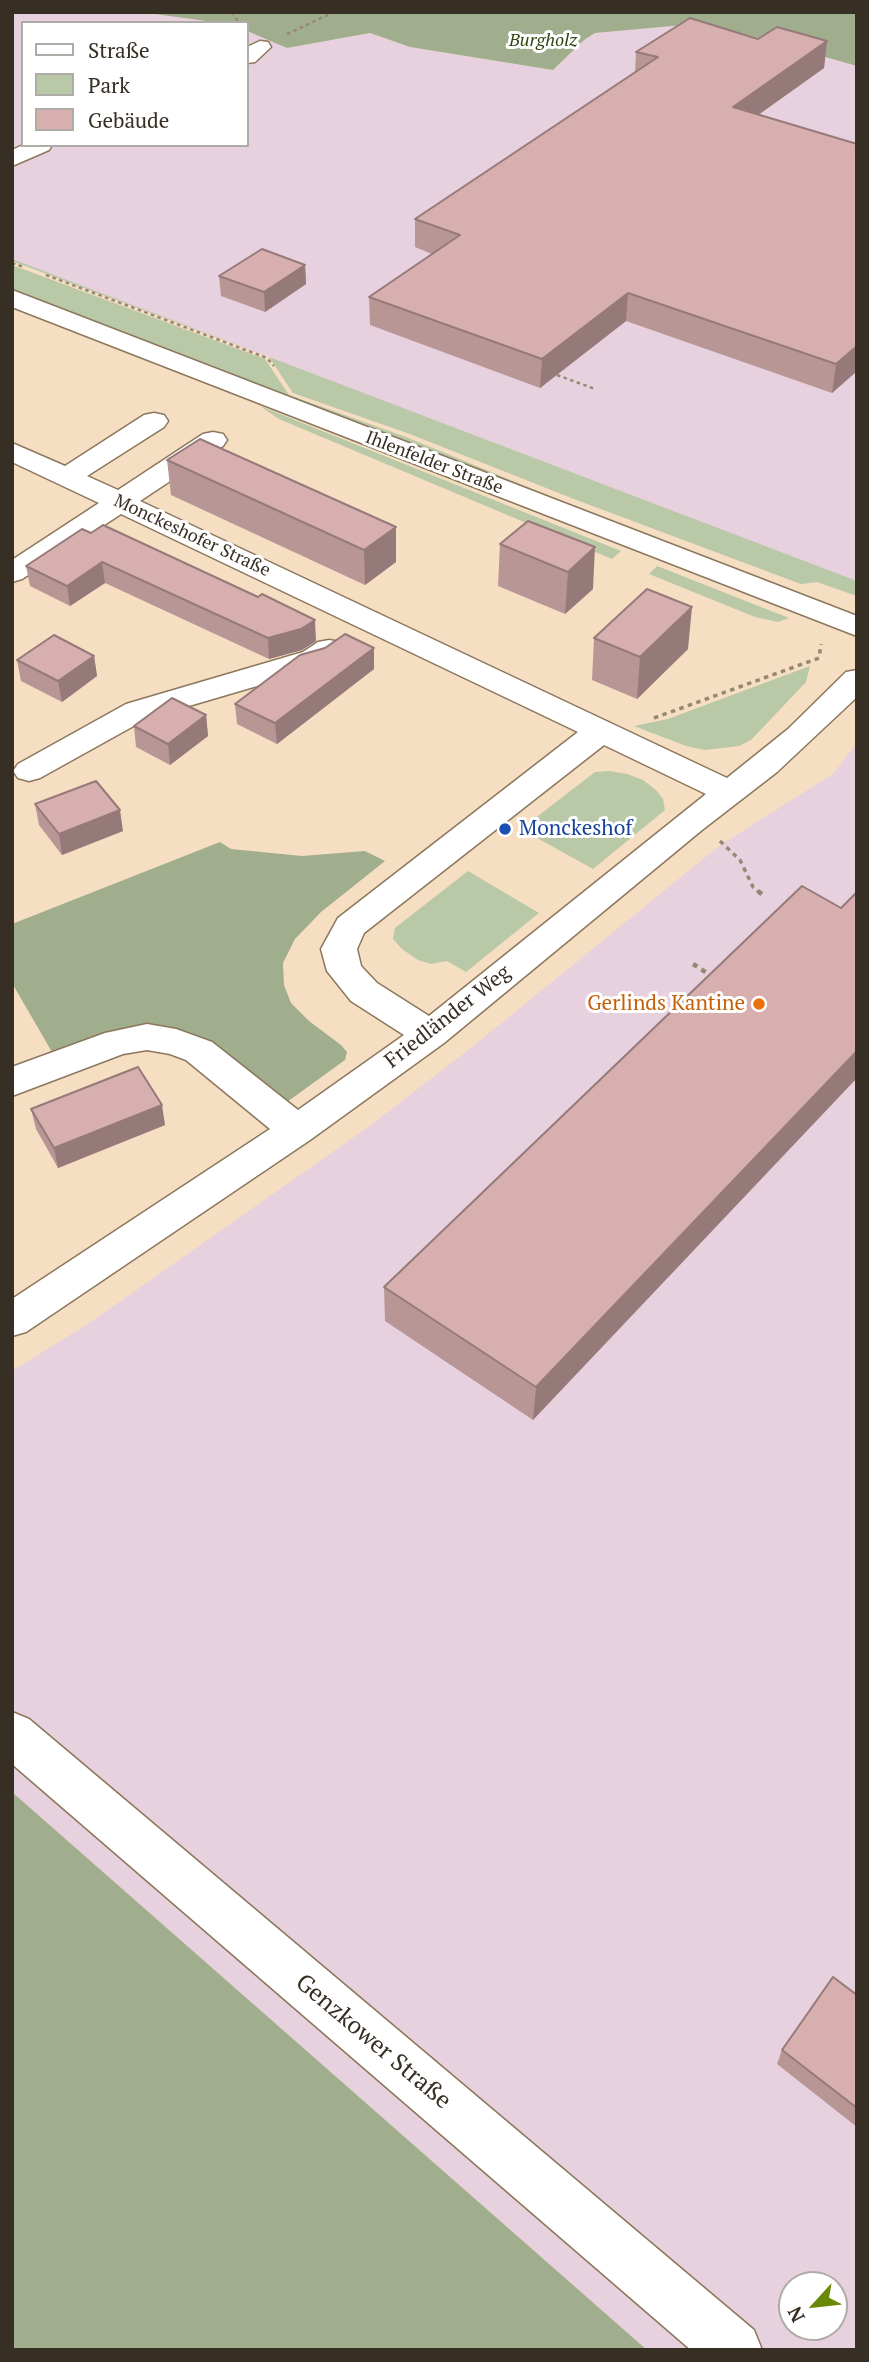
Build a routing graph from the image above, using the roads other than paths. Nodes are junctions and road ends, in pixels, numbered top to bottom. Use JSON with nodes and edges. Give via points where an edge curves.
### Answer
{"nodes":[{"id":1,"x":37,"y":147,"type":"edge"},
{"id":2,"x":12,"y":159,"type":"edge"},
{"id":3,"x":12,"y":298,"type":"edge"},
{"id":4,"x":154,"y":421,"type":"dead end"},
{"id":5,"x":213,"y":440,"type":"dead end"},
{"id":6,"x":12,"y":451,"type":"edge"},
{"id":7,"x":67,"y":477,"type":"junction"},
{"id":8,"x":121,"y":503,"type":"junction"},
{"id":9,"x":12,"y":573,"type":"edge"},
{"id":10,"x":372,"y":621,"type":"junction"},
{"id":11,"x":857,"y":627,"type":"edge"},
{"id":12,"x":857,"y":678,"type":"edge"},
{"id":13,"x":602,"y":730,"type":"junction"},
{"id":14,"x":29,"y":771,"type":"dead end"},
{"id":15,"x":730,"y":792,"type":"junction"},
{"id":16,"x":431,"y":1034,"type":"junction"},
{"id":17,"x":12,"y":1082,"type":"edge"},
{"id":18,"x":297,"y":1130,"type":"junction"},
{"id":19,"x":12,"y":1320,"type":"edge"},
{"id":20,"x":12,"y":1734,"type":"edge"},
{"id":21,"x":734,"y":2350,"type":"edge"}],
"edges":[{"from":1,"to":2,"type":"street"},
{"from":3,"to":11,"type":"street","name":"Ihlenfelder Straße"},
{"from":4,"to":7,"type":"street"},
{"from":5,"to":8,"type":"street"},
{"from":6,"to":7,"type":"street","name":"Monckeshofer Straße"},
{"from":7,"to":8,"type":"street","name":"Monckeshofer Straße"},
{"from":8,"to":9,"type":"street"},
{"from":8,"to":10,"type":"street","name":"Monckeshofer Straße"},
{"from":10,"to":13,"type":"street","name":"Monckeshofer Straße"},
{"from":10,"to":14,"type":"street","via":[[314,659],[137,711]]},
{"from":12,"to":15,"type":"street","name":"Friedländer Weg","via":[[799,736]]},
{"from":13,"to":15,"type":"street","name":"Monckeshofer Straße"},
{"from":13,"to":16,"type":"street","via":[[350,926],[339,949],[345,971],[364,992]]},
{"from":15,"to":16,"type":"street","name":"Friedländer Weg"},
{"from":16,"to":18,"type":"street","name":"Friedländer Weg"},
{"from":17,"to":18,"type":"street","via":[[118,1042],[147,1037],[199,1051]]},
{"from":18,"to":19,"type":"street","name":"Friedländer Weg"},
{"from":20,"to":21,"type":"street","name":"Genzkower Straße"}]}
